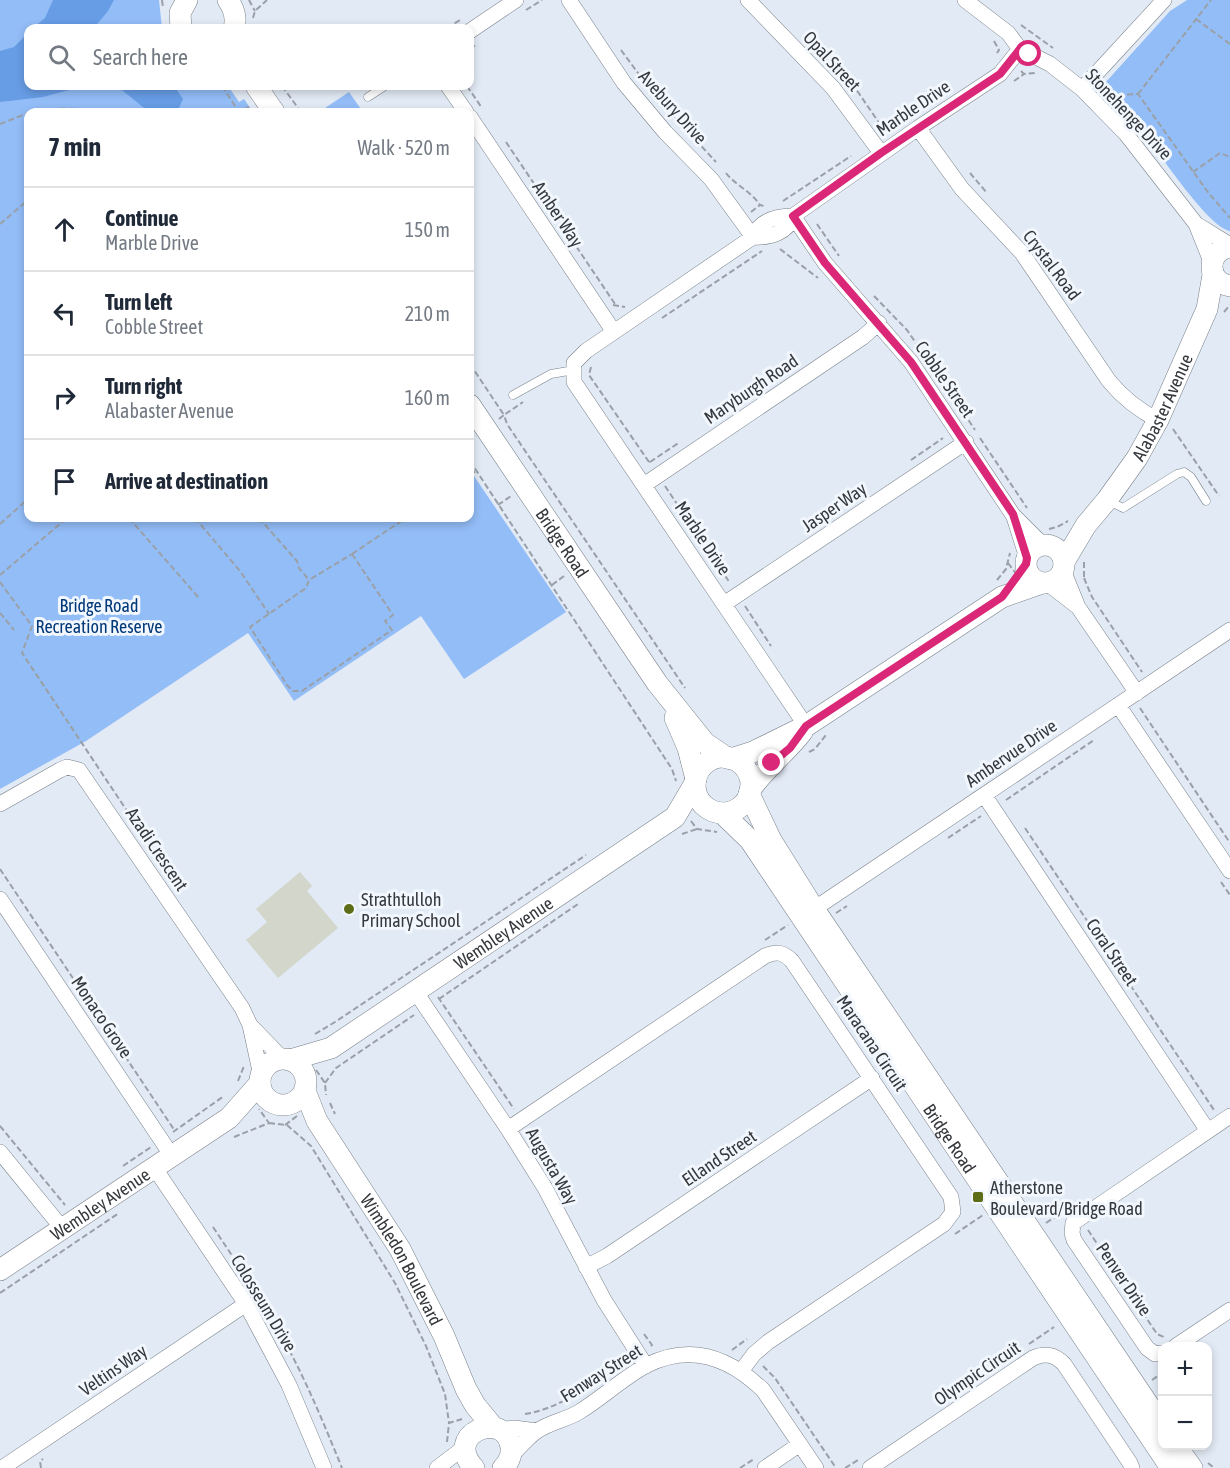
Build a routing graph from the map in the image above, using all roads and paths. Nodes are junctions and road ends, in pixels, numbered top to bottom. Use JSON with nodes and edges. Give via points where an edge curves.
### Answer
{"nodes":[{"id":1,"x":267,"y":0,"type":"edge"},
{"id":2,"x":516,"y":0,"type":"edge"},
{"id":3,"x":569,"y":0,"type":"edge"},
{"id":4,"x":748,"y":0,"type":"edge"},
{"id":5,"x":965,"y":0,"type":"edge"},
{"id":6,"x":1164,"y":0,"type":"edge"},
{"id":7,"x":1211,"y":0,"type":"edge"},
{"id":8,"x":241,"y":15,"type":"edge"},
{"id":9,"x":1196,"y":19,"type":"junction"},
{"id":10,"x":1020,"y":24,"type":"dead end"},
{"id":11,"x":474,"y":28,"type":"edge"},
{"id":12,"x":1230,"y":44,"type":"edge"},
{"id":13,"x":620,"y":49,"type":"dead end"},
{"id":14,"x":1020,"y":49,"type":"junction"},
{"id":15,"x":1056,"y":51,"type":"dead end"},
{"id":16,"x":997,"y":53,"type":"dead end"},
{"id":17,"x":1011,"y":63,"type":"junction"},
{"id":18,"x":1041,"y":73,"type":"dead end"},
{"id":19,"x":1087,"y":84,"type":"junction"},
{"id":20,"x":225,"y":90,"type":"edge"},
{"id":21,"x":259,"y":90,"type":"edge"},
{"id":22,"x":285,"y":90,"type":"edge"},
{"id":23,"x":379,"y":90,"type":"edge"},
{"id":24,"x":451,"y":90,"type":"edge"},
{"id":25,"x":470,"y":90,"type":"edge"},
{"id":26,"x":1138,"y":94,"type":"junction"},
{"id":27,"x":369,"y":97,"type":"dead end"},
{"id":28,"x":56,"y":108,"type":"edge"},
{"id":29,"x":83,"y":108,"type":"edge"},
{"id":30,"x":237,"y":108,"type":"edge"},
{"id":31,"x":271,"y":108,"type":"edge"},
{"id":32,"x":298,"y":108,"type":"edge"},
{"id":33,"x":463,"y":108,"type":"edge"},
{"id":34,"x":24,"y":115,"type":"edge"},
{"id":35,"x":488,"y":115,"type":"dead end"},
{"id":36,"x":474,"y":123,"type":"edge"},
{"id":37,"x":0,"y":124,"type":"edge"},
{"id":38,"x":918,"y":128,"type":"junction"},
{"id":39,"x":501,"y":135,"type":"dead end"},
{"id":40,"x":880,"y":142,"type":"junction"},
{"id":41,"x":1230,"y":157,"type":"edge"},
{"id":42,"x":718,"y":164,"type":"dead end"},
{"id":43,"x":725,"y":172,"type":"dead end"},
{"id":44,"x":1193,"y":172,"type":"junction"},
{"id":45,"x":24,"y":203,"type":"edge"},
{"id":46,"x":778,"y":204,"type":"dead end"},
{"id":47,"x":760,"y":205,"type":"junction"},
{"id":48,"x":770,"y":208,"type":"dead end"},
{"id":49,"x":793,"y":216,"type":"junction"},
{"id":50,"x":1230,"y":218,"type":"edge"},
{"id":51,"x":741,"y":219,"type":"junction"},
{"id":52,"x":0,"y":224,"type":"edge"},
{"id":53,"x":1196,"y":224,"type":"junction"},
{"id":54,"x":753,"y":237,"type":"junction"},
{"id":55,"x":1230,"y":246,"type":"edge"},
{"id":56,"x":780,"y":249,"type":"dead end"},
{"id":57,"x":1221,"y":279,"type":"edge"},
{"id":58,"x":825,"y":284,"type":"dead end"},
{"id":59,"x":615,"y":304,"type":"junction"},
{"id":60,"x":626,"y":307,"type":"dead end"},
{"id":61,"x":602,"y":314,"type":"junction"},
{"id":62,"x":879,"y":323,"type":"junction"},
{"id":63,"x":614,"y":332,"type":"junction"},
{"id":64,"x":474,"y":370,"type":"edge"},
{"id":65,"x":574,"y":370,"type":"junction"},
{"id":66,"x":513,"y":395,"type":"dead end"},
{"id":67,"x":524,"y":402,"type":"dead end"},
{"id":68,"x":474,"y":411,"type":"edge"},
{"id":69,"x":504,"y":415,"type":"junction"},
{"id":70,"x":1158,"y":420,"type":"junction"},
{"id":71,"x":485,"y":428,"type":"junction"},
{"id":72,"x":688,"y":437,"type":"dead end"},
{"id":73,"x":966,"y":442,"type":"junction"},
{"id":74,"x":474,"y":468,"type":"edge"},
{"id":75,"x":476,"y":471,"type":"joint"},
{"id":76,"x":657,"y":476,"type":"junction"},
{"id":77,"x":644,"y":485,"type":"junction"},
{"id":78,"x":1107,"y":500,"type":"junction"},
{"id":79,"x":1206,"y":501,"type":"dead end"},
{"id":80,"x":24,"y":503,"type":"edge"},
{"id":81,"x":62,"y":522,"type":"edge"},
{"id":82,"x":132,"y":522,"type":"edge"},
{"id":83,"x":198,"y":522,"type":"edge"},
{"id":84,"x":263,"y":522,"type":"edge"},
{"id":85,"x":400,"y":522,"type":"edge"},
{"id":86,"x":0,"y":524,"type":"edge"},
{"id":87,"x":1086,"y":525,"type":"junction"},
{"id":88,"x":1036,"y":553,"type":"junction"},
{"id":89,"x":352,"y":554,"type":"junction"},
{"id":90,"x":0,"y":575,"type":"edge"},
{"id":91,"x":1054,"y":575,"type":"junction"},
{"id":92,"x":309,"y":580,"type":"junction"},
{"id":93,"x":0,"y":582,"type":"edge"},
{"id":94,"x":738,"y":594,"type":"junction"},
{"id":95,"x":1002,"y":597,"type":"junction"},
{"id":96,"x":199,"y":598,"type":"dead end"},
{"id":97,"x":723,"y":604,"type":"junction"},
{"id":98,"x":0,"y":614,"type":"edge"},
{"id":99,"x":269,"y":614,"type":"junction"},
{"id":100,"x":14,"y":630,"type":"dead end"},
{"id":101,"x":1230,"y":630,"type":"edge"},
{"id":102,"x":774,"y":652,"type":"dead end"},
{"id":103,"x":657,"y":683,"type":"junction"},
{"id":104,"x":685,"y":688,"type":"dead end"},
{"id":105,"x":1137,"y":693,"type":"junction"},
{"id":106,"x":1118,"y":705,"type":"junction"},
{"id":107,"x":1140,"y":708,"type":"dead end"},
{"id":108,"x":806,"y":726,"type":"junction"},
{"id":109,"x":831,"y":728,"type":"dead end"},
{"id":110,"x":81,"y":744,"type":"dead end"},
{"id":111,"x":805,"y":755,"type":"dead end"},
{"id":112,"x":729,"y":758,"type":"junction"},
{"id":113,"x":695,"y":781,"type":"junction"},
{"id":114,"x":674,"y":788,"type":"dead end"},
{"id":115,"x":750,"y":792,"type":"junction"},
{"id":116,"x":984,"y":795,"type":"junction"},
{"id":117,"x":0,"y":804,"type":"edge"},
{"id":118,"x":717,"y":812,"type":"junction"},
{"id":119,"x":679,"y":826,"type":"junction"},
{"id":120,"x":697,"y":830,"type":"dead end"},
{"id":121,"x":1230,"y":843,"type":"edge"},
{"id":122,"x":595,"y":849,"type":"dead end"},
{"id":123,"x":0,"y":869,"type":"edge"},
{"id":124,"x":1230,"y":871,"type":"edge"},
{"id":125,"x":0,"y":899,"type":"edge"},
{"id":126,"x":578,"y":904,"type":"dead end"},
{"id":127,"x":814,"y":909,"type":"junction"},
{"id":128,"x":421,"y":999,"type":"junction"},
{"id":129,"x":250,"y":1025,"type":"junction"},
{"id":130,"x":308,"y":1038,"type":"dead end"},
{"id":131,"x":331,"y":1048,"type":"junction"},
{"id":132,"x":257,"y":1054,"type":"junction"},
{"id":133,"x":287,"y":1059,"type":"junction"},
{"id":134,"x":872,"y":1078,"type":"junction"},
{"id":135,"x":260,"y":1080,"type":"junction"},
{"id":136,"x":238,"y":1082,"type":"dead end"},
{"id":137,"x":312,"y":1084,"type":"junction"},
{"id":138,"x":225,"y":1095,"type":"dead end"},
{"id":139,"x":276,"y":1111,"type":"junction"},
{"id":140,"x":1230,"y":1116,"type":"edge"},
{"id":141,"x":229,"y":1118,"type":"junction"},
{"id":142,"x":0,"y":1126,"type":"edge"},
{"id":143,"x":508,"y":1129,"type":"junction"},
{"id":144,"x":175,"y":1131,"type":"junction"},
{"id":145,"x":1208,"y":1131,"type":"junction"},
{"id":146,"x":327,"y":1135,"type":"junction"},
{"id":147,"x":167,"y":1148,"type":"junction"},
{"id":148,"x":0,"y":1152,"type":"edge"},
{"id":149,"x":123,"y":1166,"type":"dead end"},
{"id":150,"x":154,"y":1167,"type":"junction"},
{"id":151,"x":127,"y":1208,"type":"dead end"},
{"id":152,"x":57,"y":1221,"type":"junction"},
{"id":153,"x":211,"y":1224,"type":"dead end"},
{"id":154,"x":586,"y":1267,"type":"junction"},
{"id":155,"x":0,"y":1270,"type":"edge"},
{"id":156,"x":235,"y":1288,"type":"junction"},
{"id":157,"x":0,"y":1293,"type":"edge"},
{"id":158,"x":246,"y":1304,"type":"junction"},
{"id":159,"x":265,"y":1307,"type":"dead end"},
{"id":160,"x":1230,"y":1310,"type":"edge"},
{"id":161,"x":752,"y":1336,"type":"dead end"},
{"id":162,"x":1183,"y":1342,"type":"edge"},
{"id":163,"x":732,"y":1350,"type":"dead end"},
{"id":164,"x":1158,"y":1354,"type":"edge"},
{"id":165,"x":646,"y":1366,"type":"junction"},
{"id":166,"x":742,"y":1370,"type":"junction"},
{"id":167,"x":1158,"y":1376,"type":"edge"},
{"id":168,"x":1149,"y":1382,"type":"dead end"},
{"id":169,"x":466,"y":1389,"type":"junction"},
{"id":170,"x":1158,"y":1419,"type":"edge"},
{"id":171,"x":449,"y":1423,"type":"dead end"},
{"id":172,"x":496,"y":1429,"type":"junction"},
{"id":173,"x":537,"y":1431,"type":"junction"},
{"id":174,"x":467,"y":1441,"type":"junction"},
{"id":175,"x":38,"y":1444,"type":"junction"},
{"id":176,"x":800,"y":1444,"type":"junction"},
{"id":177,"x":1179,"y":1450,"type":"edge"},
{"id":178,"x":20,"y":1464,"type":"edge"},
{"id":179,"x":507,"y":1464,"type":"edge"},
{"id":180,"x":2,"y":1468,"type":"edge"},
{"id":181,"x":41,"y":1468,"type":"edge"},
{"id":182,"x":324,"y":1468,"type":"edge"},
{"id":183,"x":342,"y":1468,"type":"edge"},
{"id":184,"x":437,"y":1468,"type":"edge"},
{"id":185,"x":474,"y":1468,"type":"edge"},
{"id":186,"x":765,"y":1468,"type":"edge"},
{"id":187,"x":816,"y":1468,"type":"edge"},
{"id":188,"x":870,"y":1468,"type":"edge"},
{"id":189,"x":1132,"y":1468,"type":"edge"},
{"id":190,"x":1171,"y":1468,"type":"edge"},
{"id":191,"x":1192,"y":1468,"type":"edge"}],
"edges":[{"from":1,"to":8,"type":"path"},
{"from":2,"to":11,"type":"street"},
{"from":3,"to":51,"type":"street","name":"Avebury Drive","via":[[624,83],[711,179]]},
{"from":4,"to":40,"type":"street","name":"Opal Street"},
{"from":5,"to":14,"type":"street","name":"Stonehenge Drive","via":[[1008,33]]},
{"from":6,"to":19,"type":"street"},
{"from":7,"to":9,"type":"path"},
{"from":9,"to":12,"type":"path"},
{"from":9,"to":26,"type":"path"},
{"from":10,"to":15,"type":"path"},
{"from":13,"to":42,"type":"path","via":[[656,96]]},
{"from":14,"to":17,"type":"street","name":"Marble Drive"},
{"from":14,"to":19,"type":"street","name":"Stonehenge Drive"},
{"from":16,"to":17,"type":"path"},
{"from":17,"to":18,"type":"path","via":[[1024,74]]},
{"from":17,"to":38,"type":"street","name":"Marble Drive"},
{"from":19,"to":26,"type":"path","via":[[1114,95]]},
{"from":19,"to":53,"type":"street","name":"Stonehenge Drive"},
{"from":20,"to":30,"type":"path"},
{"from":21,"to":31,"type":"street"},
{"from":22,"to":32,"type":"path"},
{"from":23,"to":27,"type":"lane"},
{"from":24,"to":33,"type":"street"},
{"from":25,"to":35,"type":"path"},
{"from":26,"to":44,"type":"path"},
{"from":28,"to":29,"type":"path"},
{"from":34,"to":37,"type":"path"},
{"from":36,"to":61,"type":"street","name":"Amber Way"},
{"from":38,"to":40,"type":"street","name":"Marble Drive"},
{"from":38,"to":70,"type":"street","name":"Crystal Road","via":[[962,189],[1022,253],[1109,381],[1123,398]]},
{"from":39,"to":59,"type":"path"},
{"from":40,"to":46,"type":"path"},
{"from":40,"to":49,"type":"street","name":"Marble Drive"},
{"from":41,"to":44,"type":"path","via":[[1220,153]]},
{"from":43,"to":47,"type":"path"},
{"from":44,"to":50,"type":"path"},
{"from":45,"to":52,"type":"path"},
{"from":47,"to":48,"type":"path"},
{"from":47,"to":51,"type":"path"},
{"from":49,"to":54,"type":"street","name":"Marble Drive","via":[[786,229]]},
{"from":49,"to":62,"type":"street","name":"Cobble Street","via":[[825,263]]},
{"from":51,"to":54,"type":"street","name":"Avebury Drive"},
{"from":53,"to":55,"type":"street","name":"Stonehenge Drive"},
{"from":53,"to":57,"type":"street","name":"Stonehenge Drive"},
{"from":54,"to":63,"type":"street","name":"Marble Drive"},
{"from":55,"to":57,"type":"street","via":[[1217,253]]},
{"from":56,"to":58,"type":"path"},
{"from":57,"to":70,"type":"street","name":"Alabaster Avenue"},
{"from":59,"to":60,"type":"path"},
{"from":59,"to":61,"type":"path"},
{"from":61,"to":63,"type":"street","name":"Amber Way"},
{"from":62,"to":73,"type":"street","name":"Cobble Street"},
{"from":62,"to":76,"type":"street","name":"Maryburgh Road"},
{"from":63,"to":65,"type":"street","name":"Marble Drive","via":[[581,355]]},
{"from":64,"to":69,"type":"path"},
{"from":65,"to":66,"type":"lane","via":[[551,374]]},
{"from":65,"to":77,"type":"street","name":"Marble Drive","via":[[574,382]]},
{"from":67,"to":69,"type":"path"},
{"from":68,"to":71,"type":"street","name":"Bridge Road"},
{"from":69,"to":71,"type":"path"},
{"from":69,"to":104,"type":"path"},
{"from":70,"to":78,"type":"street","name":"Alabaster Avenue"},
{"from":71,"to":103,"type":"street","name":"Bridge Road"},
{"from":72,"to":76,"type":"path","via":[[649,462]]},
{"from":73,"to":88,"type":"street","name":"Cobble Street"},
{"from":73,"to":94,"type":"street","name":"Jasper Way"},
{"from":74,"to":75,"type":"path"},
{"from":75,"to":114,"type":"path","via":[[672,769]]},
{"from":76,"to":77,"type":"street","name":"Maryburgh Road"},
{"from":76,"to":94,"type":"path"},
{"from":77,"to":97,"type":"street","name":"Marble Drive"},
{"from":78,"to":79,"type":"lane","name":"Alabaster Avenue","via":[[1123,508],[1184,472]]},
{"from":78,"to":87,"type":"street","name":"Alabaster Avenue"},
{"from":80,"to":86,"type":"path"},
{"from":81,"to":90,"type":"path"},
{"from":82,"to":96,"type":"path"},
{"from":83,"to":99,"type":"path","via":[[240,571]]},
{"from":84,"to":92,"type":"path"},
{"from":85,"to":89,"type":"path"},
{"from":87,"to":88,"type":"street","name":"Alabaster Avenue"},
{"from":87,"to":91,"type":"street","name":"Alabaster Avenue"},
{"from":88,"to":91,"type":"street","via":[[1032,578]]},
{"from":88,"to":91,"type":"street","via":[[1058,550]]},
{"from":88,"to":95,"type":"street","name":"Alabaster Avenue"},
{"from":89,"to":92,"type":"path"},
{"from":89,"to":99,"type":"path","via":[[393,615],[385,621],[392,630],[302,691],[293,691],[250,627]]},
{"from":91,"to":95,"type":"street","name":"Alabaster Avenue"},
{"from":91,"to":105,"type":"street"},
{"from":92,"to":99,"type":"path","via":[[306,588]]},
{"from":93,"to":110,"type":"path","via":[[32,626],[22,653]]},
{"from":94,"to":97,"type":"street","name":"Jasper Way"},
{"from":94,"to":102,"type":"path"},
{"from":95,"to":108,"type":"street","name":"Alabaster Avenue"},
{"from":97,"to":108,"type":"street","name":"Marble Drive"},
{"from":98,"to":100,"type":"path"},
{"from":101,"to":105,"type":"street","name":"Ambervue Drive"},
{"from":103,"to":112,"type":"street","name":"Bridge Road","via":[[705,743]]},
{"from":103,"to":113,"type":"street","name":"Bridge Road","via":[[680,727]]},
{"from":105,"to":106,"type":"street","name":"Ambervue Drive"},
{"from":106,"to":116,"type":"street","name":"Ambervue Drive"},
{"from":106,"to":124,"type":"street"},
{"from":107,"to":121,"type":"path"},
{"from":108,"to":112,"type":"street","name":"Alabaster Avenue","via":[[753,752]]},
{"from":108,"to":115,"type":"street","name":"Alabaster Avenue"},
{"from":109,"to":111,"type":"path","via":[[815,749]]},
{"from":112,"to":113,"type":"street","via":[[704,765]]},
{"from":112,"to":115,"type":"street","via":[[744,768],[751,782]]},
{"from":113,"to":118,"type":"street","via":[[699,800]]},
{"from":113,"to":119,"type":"street","name":"Wembley Avenue"},
{"from":115,"to":118,"type":"street","via":[[742,806],[729,813]]},
{"from":115,"to":127,"type":"street","name":"Bridge Road","via":[[771,840]]},
{"from":116,"to":127,"type":"street","name":"Ambervue Drive"},
{"from":116,"to":145,"type":"street","name":"Coral Street"},
{"from":117,"to":129,"type":"street","name":"Azadi Crescent","via":[[60,770],[79,770]]},
{"from":118,"to":119,"type":"street","name":"Wembley Avenue","via":[[691,817]]},
{"from":118,"to":190,"type":"street","name":"Bridge Road","via":[[750,840]]},
{"from":119,"to":120,"type":"path"},
{"from":119,"to":128,"type":"street","name":"Wembley Avenue"},
{"from":122,"to":130,"type":"path"},
{"from":123,"to":144,"type":"path"},
{"from":125,"to":147,"type":"street","name":"Monaco Grove"},
{"from":126,"to":128,"type":"path"},
{"from":127,"to":170,"type":"street","name":"Bridge Road"},
{"from":128,"to":131,"type":"street","name":"Wembley Avenue"},
{"from":128,"to":137,"type":"path"},
{"from":128,"to":143,"type":"street","name":"Augusta Way"},
{"from":129,"to":132,"type":"street","name":"Azadi Crescent"},
{"from":129,"to":133,"type":"street","name":"Azadi Crescent"},
{"from":131,"to":133,"type":"street","name":"Wembley Avenue"},
{"from":131,"to":137,"type":"street","name":"Wembley Avenue"},
{"from":132,"to":135,"type":"street","name":"Azadi Crescent"},
{"from":132,"to":136,"type":"path","via":[[246,1061]]},
{"from":133,"to":135,"type":"street","via":[[267,1065]]},
{"from":133,"to":137,"type":"street","via":[[300,1066]]},
{"from":134,"to":143,"type":"street","name":"Maracana Circuit","via":[[792,961],[786,954],[774,952]]},
{"from":134,"to":154,"type":"street","name":"Elland Street"},
{"from":134,"to":166,"type":"street","name":"Maracana Circuit","via":[[951,1197],[953,1212],[944,1224],[768,1342]]},
{"from":135,"to":139,"type":"street"},
{"from":135,"to":141,"type":"street","name":"Wembley Avenue"},
{"from":137,"to":139,"type":"street","via":[[297,1100]]},
{"from":137,"to":146,"type":"street","name":"Wimbledon Boulevard","via":[[317,1121]]},
{"from":138,"to":144,"type":"path"},
{"from":139,"to":141,"type":"street","name":"Wembley Avenue"},
{"from":139,"to":146,"type":"street","name":"Wimbledon Boulevard"},
{"from":139,"to":171,"type":"path","via":[[310,1146],[395,1283],[445,1394]]},
{"from":140,"to":145,"type":"street","name":"Penver Drive"},
{"from":141,"to":147,"type":"street","name":"Wembley Avenue"},
{"from":142,"to":152,"type":"path","via":[[65,1205]]},
{"from":143,"to":154,"type":"street","name":"Augusta Way","via":[[545,1188]]},
{"from":144,"to":147,"type":"path"},
{"from":145,"to":164,"type":"street","name":"Penver Drive","via":[[1073,1223],[1074,1240],[1147,1348]]},
{"from":146,"to":169,"type":"street","name":"Wimbledon Boulevard","via":[[400,1249]]},
{"from":147,"to":149,"type":"path"},
{"from":147,"to":150,"type":"street","name":"Wembley Avenue"},
{"from":148,"to":152,"type":"street"},
{"from":150,"to":152,"type":"street","name":"Wembley Avenue"},
{"from":150,"to":156,"type":"street","name":"Colosseum Drive"},
{"from":151,"to":157,"type":"path"},
{"from":152,"to":155,"type":"street","name":"Wembley Avenue"},
{"from":153,"to":156,"type":"path","via":[[248,1280]]},
{"from":154,"to":165,"type":"street","name":"Augusta Way"},
{"from":156,"to":158,"type":"street","name":"Colosseum Drive"},
{"from":158,"to":175,"type":"street","name":"Veltins Way"},
{"from":158,"to":182,"type":"street","name":"Colosseum Drive","via":[[289,1385]]},
{"from":159,"to":183,"type":"path","via":[[296,1361]]},
{"from":160,"to":162,"type":"street"},
{"from":161,"to":163,"type":"path"},
{"from":165,"to":166,"type":"street","name":"Fenway Street","via":[[685,1354],[719,1360]]},
{"from":165,"to":173,"type":"street","name":"Fenway Street","via":[[578,1412]]},
{"from":166,"to":176,"type":"street","name":"Fenway Street","via":[[763,1390]]},
{"from":167,"to":168,"type":"path"},
{"from":169,"to":172,"type":"street","name":"Wimbledon Boulevard"},
{"from":169,"to":174,"type":"street","name":"Wimbledon Boulevard"},
{"from":172,"to":173,"type":"street","name":"Fenway Street"},
{"from":172,"to":174,"type":"street","via":[[480,1428]]},
{"from":172,"to":179,"type":"street","name":"Wimbledon Boulevard","via":[[508,1438],[512,1450]]},
{"from":173,"to":179,"type":"street","name":"Fenway Street"},
{"from":174,"to":184,"type":"street"},
{"from":174,"to":185,"type":"street","name":"Wimbledon Boulevard","via":[[466,1457]]},
{"from":175,"to":178,"type":"street","name":"Veltins Way"},
{"from":175,"to":181,"type":"path","via":[[46,1457],[40,1461]]},
{"from":176,"to":186,"type":"street"},
{"from":176,"to":187,"type":"street","name":"Fenway Street"},
{"from":177,"to":191,"type":"street"},
{"from":178,"to":180,"type":"street","name":"Veltins Way"},
{"from":188,"to":189,"type":"street","name":"Olympic Circuit","via":[[1041,1355],[1057,1358],[1064,1364]]}]}
